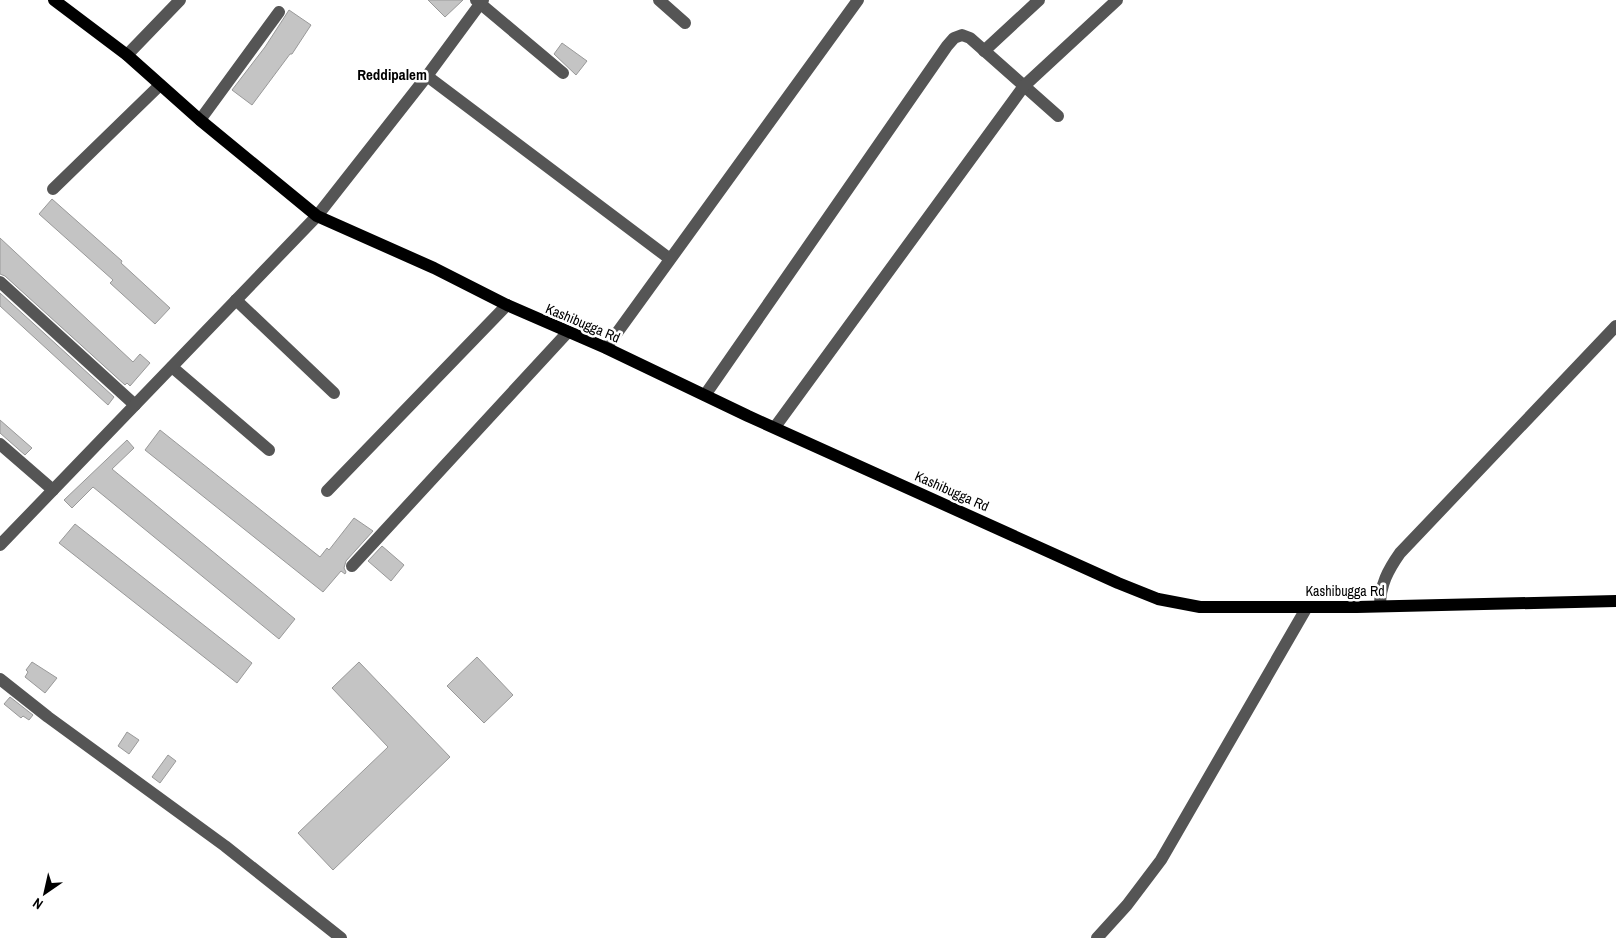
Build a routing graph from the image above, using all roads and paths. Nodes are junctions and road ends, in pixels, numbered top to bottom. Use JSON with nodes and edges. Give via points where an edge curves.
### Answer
{"nodes":[{"id":1,"x":54,"y":0,"type":"edge"},
{"id":2,"x":180,"y":0,"type":"edge"},
{"id":3,"x":659,"y":0,"type":"edge"},
{"id":4,"x":858,"y":0,"type":"edge"},
{"id":5,"x":1039,"y":0,"type":"edge"},
{"id":6,"x":1117,"y":0,"type":"edge"},
{"id":7,"x":480,"y":1,"type":"edge"},
{"id":8,"x":280,"y":12,"type":"dead end"},
{"id":9,"x":685,"y":23,"type":"dead end"},
{"id":10,"x":984,"y":51,"type":"junction"},
{"id":11,"x":127,"y":55,"type":"junction"},
{"id":12,"x":563,"y":74,"type":"dead end"},
{"id":13,"x":427,"y":76,"type":"junction"},
{"id":14,"x":160,"y":85,"type":"junction"},
{"id":15,"x":1024,"y":86,"type":"junction"},
{"id":16,"x":1058,"y":116,"type":"dead end"},
{"id":17,"x":200,"y":120,"type":"junction"},
{"id":18,"x":53,"y":189,"type":"dead end"},
{"id":19,"x":318,"y":216,"type":"junction"},
{"id":20,"x":670,"y":259,"type":"junction"},
{"id":21,"x":0,"y":282,"type":"edge"},
{"id":22,"x":236,"y":300,"type":"junction"},
{"id":23,"x":507,"y":305,"type":"junction"},
{"id":24,"x":1616,"y":326,"type":"edge"},
{"id":25,"x":567,"y":333,"type":"junction"},
{"id":26,"x":606,"y":348,"type":"junction"},
{"id":27,"x":172,"y":367,"type":"junction"},
{"id":28,"x":334,"y":393,"type":"dead end"},
{"id":29,"x":705,"y":395,"type":"junction"},
{"id":30,"x":135,"y":405,"type":"junction"},
{"id":31,"x":775,"y":427,"type":"junction"},
{"id":32,"x":0,"y":444,"type":"edge"},
{"id":33,"x":269,"y":450,"type":"dead end"},
{"id":34,"x":53,"y":490,"type":"junction"},
{"id":35,"x":327,"y":491,"type":"dead end"},
{"id":36,"x":0,"y":545,"type":"edge"},
{"id":37,"x":352,"y":566,"type":"dead end"},
{"id":38,"x":1616,"y":601,"type":"edge"},
{"id":39,"x":1308,"y":606,"type":"junction"},
{"id":40,"x":1380,"y":606,"type":"junction"},
{"id":41,"x":0,"y":678,"type":"edge"},
{"id":42,"x":341,"y":938,"type":"edge"},
{"id":43,"x":1097,"y":938,"type":"edge"}],
"edges":[{"from":1,"to":11,"type":"main road","name":"Kashibugga Rd"},
{"from":2,"to":11,"type":"street"},
{"from":3,"to":9,"type":"street"},
{"from":4,"to":20,"type":"street"},
{"from":5,"to":10,"type":"street"},
{"from":6,"to":15,"type":"street"},
{"from":7,"to":12,"type":"street"},
{"from":7,"to":13,"type":"street"},
{"from":8,"to":17,"type":"street"},
{"from":10,"to":15,"type":"street"},
{"from":10,"to":29,"type":"street","via":[[962,35],[947,46]]},
{"from":11,"to":14,"type":"main road","name":"Kashibugga Rd"},
{"from":13,"to":19,"type":"street"},
{"from":13,"to":20,"type":"street"},
{"from":14,"to":17,"type":"main road","name":"Kashibugga Rd"},
{"from":14,"to":18,"type":"street"},
{"from":15,"to":16,"type":"street"},
{"from":15,"to":31,"type":"street"},
{"from":17,"to":19,"type":"main road","name":"Kashibugga Rd"},
{"from":19,"to":22,"type":"street"},
{"from":19,"to":23,"type":"main road","name":"Kashibugga Rd"},
{"from":20,"to":26,"type":"street"},
{"from":21,"to":30,"type":"street"},
{"from":22,"to":27,"type":"street"},
{"from":22,"to":28,"type":"street"},
{"from":23,"to":25,"type":"main road","name":"Kashibugga Rd"},
{"from":23,"to":35,"type":"street"},
{"from":24,"to":40,"type":"street","via":[[1400,553],[1387,572],[1380,592]]},
{"from":25,"to":26,"type":"main road","name":"Kashibugga Rd"},
{"from":25,"to":37,"type":"street"},
{"from":26,"to":29,"type":"main road","name":"Kashibugga Rd"},
{"from":27,"to":30,"type":"street"},
{"from":27,"to":33,"type":"street"},
{"from":29,"to":31,"type":"main road","name":"Kashibugga Rd"},
{"from":30,"to":34,"type":"street"},
{"from":31,"to":39,"type":"main road","name":"Kashibugga Rd","via":[[1158,599],[1200,607]]},
{"from":32,"to":34,"type":"street"},
{"from":34,"to":36,"type":"street"},
{"from":38,"to":40,"type":"main road","name":"Kashibugga Rd"},
{"from":39,"to":40,"type":"main road","name":"Kashibugga Rd"},
{"from":39,"to":43,"type":"street","via":[[1161,860],[1128,906]]},
{"from":41,"to":42,"type":"street","via":[[48,717],[225,846]]}]}
